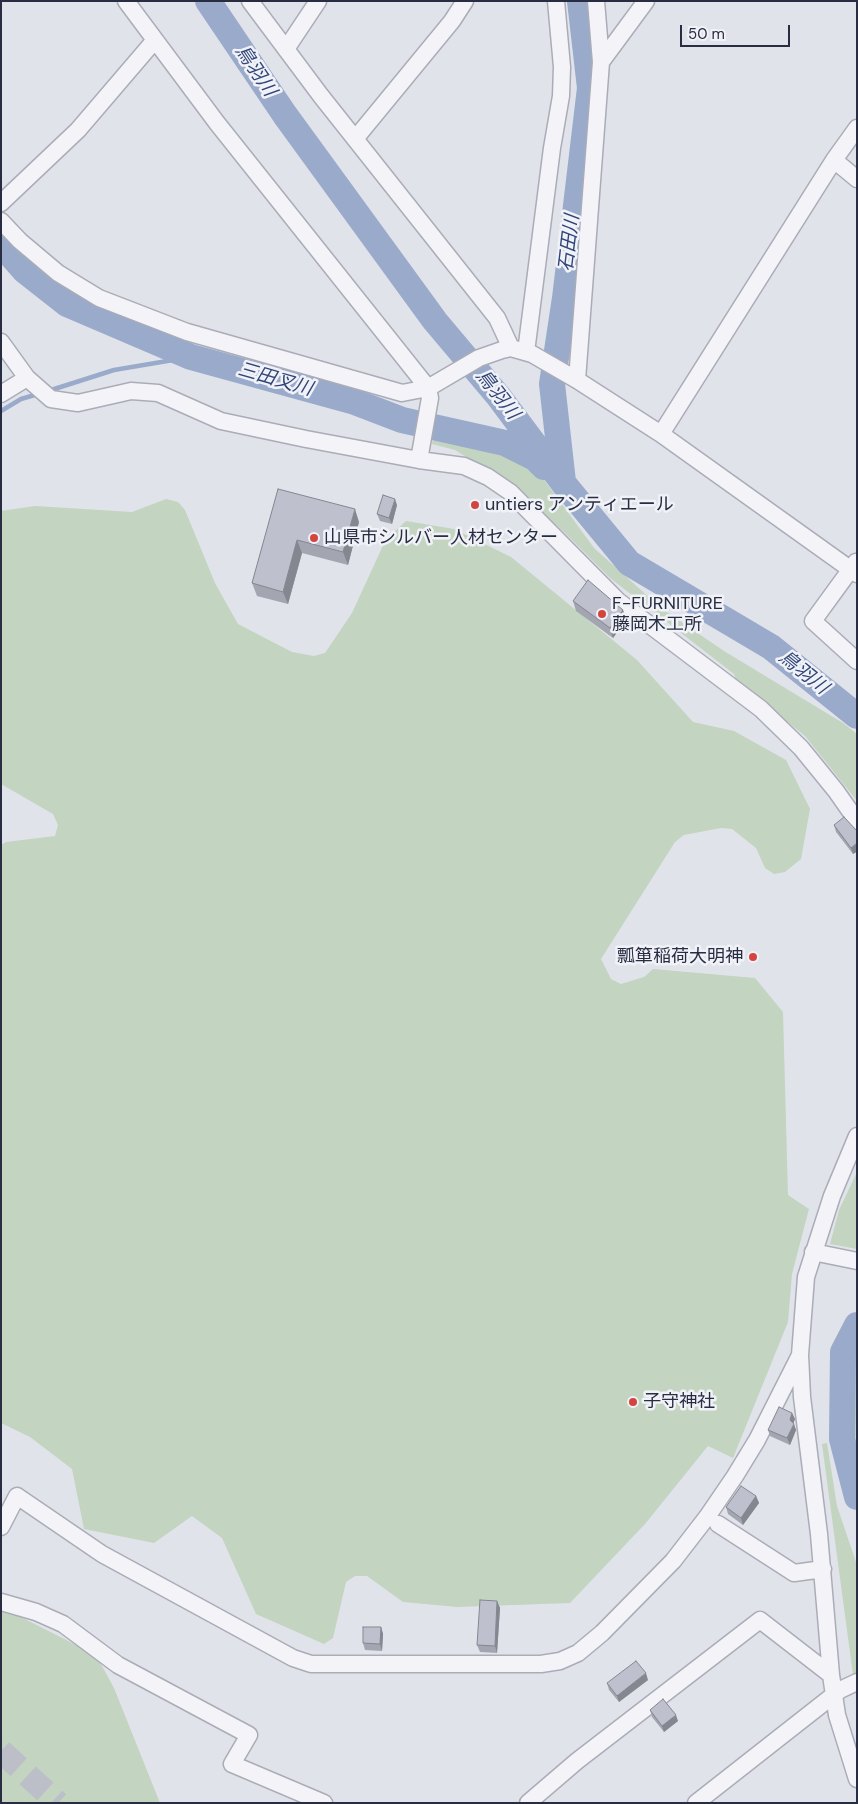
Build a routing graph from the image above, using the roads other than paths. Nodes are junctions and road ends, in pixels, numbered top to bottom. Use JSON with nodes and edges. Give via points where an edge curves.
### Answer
{"nodes":[{"id":1,"x":126,"y":1,"type":"edge"},
{"id":2,"x":250,"y":1,"type":"edge"},
{"id":3,"x":318,"y":1,"type":"edge"},
{"id":4,"x":465,"y":1,"type":"edge"},
{"id":5,"x":556,"y":1,"type":"edge"},
{"id":6,"x":596,"y":1,"type":"edge"},
{"id":7,"x":646,"y":1,"type":"edge"},
{"id":8,"x":155,"y":40,"type":"junction"},
{"id":9,"x":286,"y":49,"type":"junction"},
{"id":10,"x":601,"y":62,"type":"junction"},
{"id":11,"x":857,"y":128,"type":"edge"},
{"id":12,"x":355,"y":139,"type":"junction"},
{"id":13,"x":834,"y":160,"type":"junction"},
{"id":14,"x":857,"y":178,"type":"edge"},
{"id":15,"x":1,"y":203,"type":"edge"},
{"id":16,"x":1,"y":221,"type":"edge"},
{"id":17,"x":1,"y":342,"type":"edge"},
{"id":18,"x":518,"y":351,"type":"junction"},
{"id":19,"x":574,"y":378,"type":"junction"},
{"id":20,"x":32,"y":383,"type":"junction"},
{"id":21,"x":433,"y":388,"type":"junction"},
{"id":22,"x":1,"y":394,"type":"edge"},
{"id":23,"x":661,"y":434,"type":"junction"},
{"id":24,"x":420,"y":456,"type":"junction"},
{"id":25,"x":855,"y":568,"type":"edge"},
{"id":26,"x":857,"y":661,"type":"edge"},
{"id":27,"x":857,"y":820,"type":"edge"},
{"id":28,"x":857,"y":1136,"type":"edge"},
{"id":29,"x":815,"y":1253,"type":"junction"},
{"id":30,"x":857,"y":1261,"type":"edge"},
{"id":31,"x":800,"y":1355,"type":"junction"},
{"id":32,"x":718,"y":1524,"type":"dead end"},
{"id":33,"x":1,"y":1527,"type":"edge"},
{"id":34,"x":823,"y":1569,"type":"junction"},
{"id":35,"x":1,"y":1602,"type":"edge"},
{"id":36,"x":831,"y":1675,"type":"junction"},
{"id":37,"x":857,"y":1682,"type":"edge"},
{"id":38,"x":838,"y":1691,"type":"junction"},
{"id":39,"x":857,"y":1779,"type":"edge"},
{"id":40,"x":324,"y":1803,"type":"edge"},
{"id":41,"x":528,"y":1803,"type":"edge"},
{"id":42,"x":696,"y":1803,"type":"edge"}],
"edges":[{"from":1,"to":8,"type":"street"},
{"from":2,"to":9,"type":"street"},
{"from":3,"to":9,"type":"street"},
{"from":4,"to":12,"type":"street"},
{"from":5,"to":18,"type":"street","via":[[562,67],[561,96]]},
{"from":6,"to":10,"type":"street"},
{"from":7,"to":10,"type":"street"},
{"from":8,"to":15,"type":"street","via":[[78,130]]},
{"from":8,"to":21,"type":"street","via":[[217,123]]},
{"from":9,"to":12,"type":"street"},
{"from":10,"to":19,"type":"street"},
{"from":11,"to":13,"type":"street"},
{"from":12,"to":18,"type":"street","via":[[497,318]]},
{"from":13,"to":14,"type":"street"},
{"from":13,"to":23,"type":"street"},
{"from":16,"to":21,"type":"street","via":[[58,273],[99,298],[187,332],[346,379],[402,393]]},
{"from":17,"to":20,"type":"street"},
{"from":18,"to":19,"type":"street"},
{"from":18,"to":21,"type":"street","via":[[479,358]]},
{"from":19,"to":23,"type":"street"},
{"from":20,"to":22,"type":"street"},
{"from":20,"to":24,"type":"street","via":[[51,399],[78,403],[131,391],[158,393],[221,420]]},
{"from":21,"to":24,"type":"street"},
{"from":23,"to":25,"type":"street"},
{"from":24,"to":27,"type":"street","via":[[464,466],[510,492],[618,601],[761,709],[801,748]]},
{"from":25,"to":26,"type":"street","via":[[813,621]]},
{"from":28,"to":29,"type":"street","via":[[832,1196]]},
{"from":29,"to":30,"type":"street"},
{"from":29,"to":31,"type":"street","via":[[806,1277]]},
{"from":31,"to":33,"type":"street","via":[[735,1476],[674,1561],[602,1633],[578,1653],[560,1661],[541,1664],[311,1664],[293,1658],[102,1554],[17,1496]]},
{"from":31,"to":34,"type":"street","via":[[808,1458]]},
{"from":32,"to":34,"type":"street","via":[[794,1573]]},
{"from":34,"to":36,"type":"street"},
{"from":35,"to":40,"type":"street","via":[[63,1624],[118,1665],[250,1735],[232,1764]]},
{"from":36,"to":38,"type":"street"},
{"from":36,"to":41,"type":"street","via":[[760,1620],[577,1761]]},
{"from":37,"to":38,"type":"street"},
{"from":38,"to":39,"type":"street","via":[[837,1715]]},
{"from":38,"to":42,"type":"street"}]}
